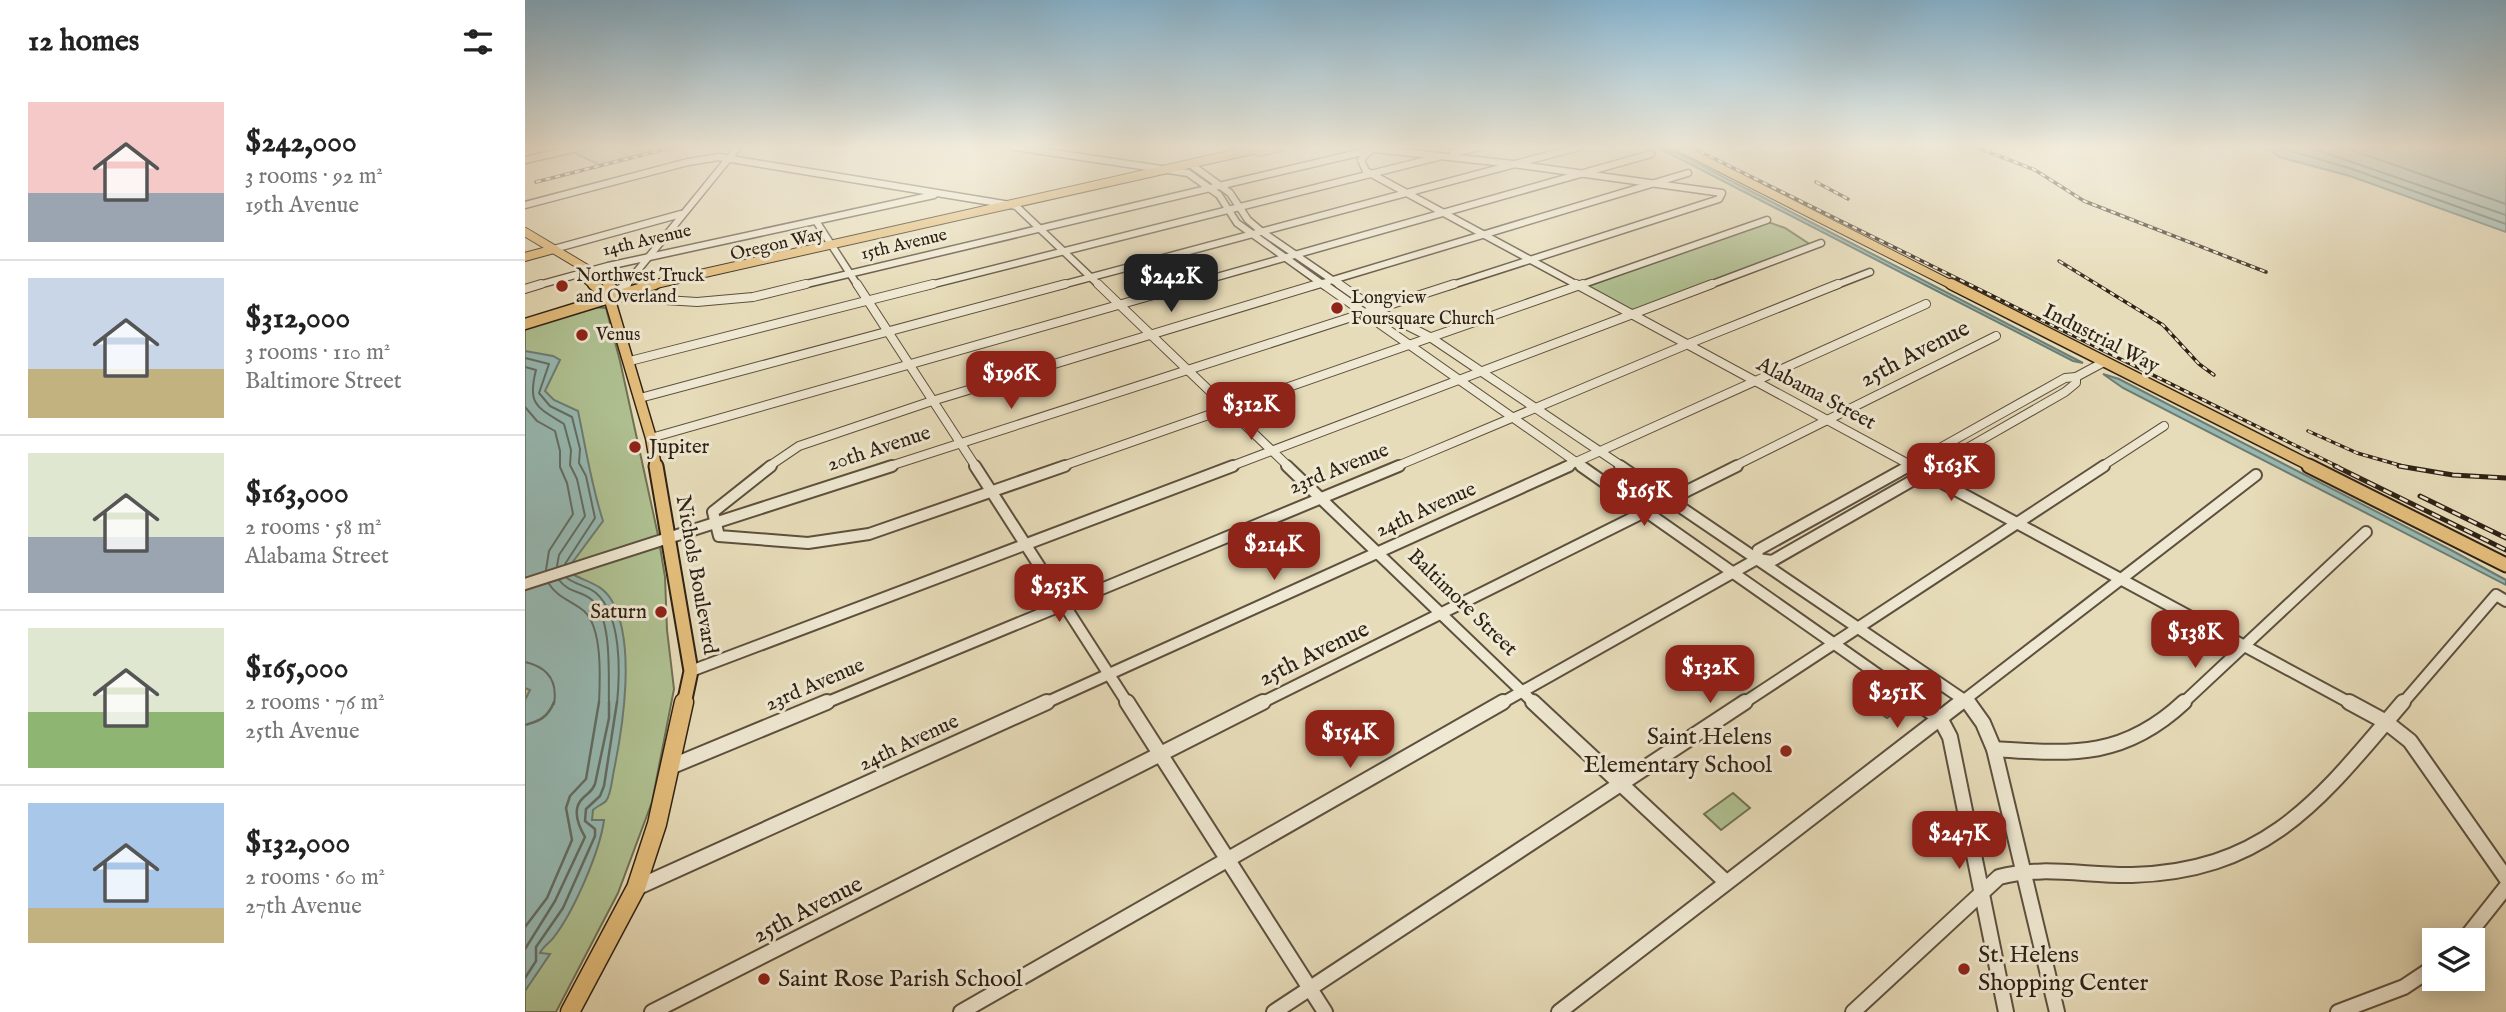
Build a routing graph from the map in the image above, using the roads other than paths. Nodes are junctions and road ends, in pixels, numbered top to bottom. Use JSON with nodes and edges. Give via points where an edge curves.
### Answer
{"nodes":[{"id":1,"x":566,"y":194,"type":"edge"},
{"id":2,"x":698,"y":194,"type":"edge"},
{"id":3,"x":935,"y":194,"type":"edge"},
{"id":4,"x":948,"y":194,"type":"edge"},
{"id":5,"x":1057,"y":194,"type":"edge"},
{"id":6,"x":1180,"y":194,"type":"edge"},
{"id":7,"x":1219,"y":194,"type":"edge"},
{"id":8,"x":1231,"y":194,"type":"edge"},
{"id":9,"x":1290,"y":194,"type":"edge"},
{"id":10,"x":1401,"y":194,"type":"edge"},
{"id":11,"x":1408,"y":194,"type":"edge"},
{"id":12,"x":1510,"y":194,"type":"edge"},
{"id":13,"x":1618,"y":194,"type":"edge"},
{"id":14,"x":1721,"y":194,"type":"edge"},
{"id":15,"x":1773,"y":194,"type":"edge"},
{"id":16,"x":525,"y":205,"type":"edge"},
{"id":17,"x":1013,"y":205,"type":"junction"},
{"id":18,"x":1239,"y":207,"type":"junction"},
{"id":19,"x":1228,"y":210,"type":"junction"},
{"id":20,"x":1444,"y":213,"type":"junction"},
{"id":21,"x":681,"y":214,"type":"junction"},
{"id":22,"x":816,"y":220,"type":"junction"},
{"id":23,"x":1767,"y":220,"type":"dead end"},
{"id":24,"x":1041,"y":228,"type":"junction"},
{"id":25,"x":1261,"y":231,"type":"junction"},
{"id":26,"x":525,"y":232,"type":"edge"},
{"id":27,"x":1251,"y":234,"type":"junction"},
{"id":28,"x":1484,"y":235,"type":"junction"},
{"id":29,"x":525,"y":241,"type":"edge"},
{"id":30,"x":1821,"y":243,"type":"dead end"},
{"id":31,"x":833,"y":246,"type":"junction"},
{"id":32,"x":554,"y":249,"type":"junction"},
{"id":33,"x":543,"y":252,"type":"junction"},
{"id":34,"x":1062,"y":252,"type":"junction"},
{"id":35,"x":1296,"y":255,"type":"junction"},
{"id":36,"x":650,"y":256,"type":"junction"},
{"id":37,"x":525,"y":257,"type":"edge"},
{"id":38,"x":1285,"y":258,"type":"junction"},
{"id":39,"x":1528,"y":259,"type":"junction"},
{"id":40,"x":589,"y":270,"type":"junction"},
{"id":41,"x":1870,"y":272,"type":"dead end"},
{"id":42,"x":578,"y":273,"type":"junction"},
{"id":43,"x":852,"y":274,"type":"junction"},
{"id":44,"x":1090,"y":277,"type":"junction"},
{"id":45,"x":1333,"y":280,"type":"junction"},
{"id":46,"x":1321,"y":283,"type":"junction"},
{"id":47,"x":1580,"y":286,"type":"junction"},
{"id":48,"x":654,"y":288,"type":"junction"},
{"id":49,"x":525,"y":289,"type":"edge"},
{"id":50,"x":609,"y":297,"type":"junction"},
{"id":51,"x":647,"y":299,"type":"junction"},
{"id":52,"x":869,"y":301,"type":"junction"},
{"id":53,"x":1926,"y":304,"type":"dead end"},
{"id":54,"x":1119,"y":306,"type":"junction"},
{"id":55,"x":613,"y":309,"type":"junction"},
{"id":56,"x":1376,"y":310,"type":"junction"},
{"id":57,"x":561,"y":313,"type":"junction"},
{"id":58,"x":1364,"y":314,"type":"junction"},
{"id":59,"x":1632,"y":314,"type":"junction"},
{"id":60,"x":525,"y":324,"type":"edge"},
{"id":61,"x":888,"y":331,"type":"junction"},
{"id":62,"x":1150,"y":335,"type":"junction"},
{"id":63,"x":1996,"y":336,"type":"dead end"},
{"id":64,"x":1430,"y":337,"type":"junction"},
{"id":65,"x":1688,"y":344,"type":"junction"},
{"id":66,"x":1409,"y":345,"type":"junction"},
{"id":67,"x":630,"y":361,"type":"junction"},
{"id":68,"x":2105,"y":362,"type":"junction"},
{"id":69,"x":909,"y":365,"type":"junction"},
{"id":70,"x":1185,"y":370,"type":"junction"},
{"id":71,"x":1482,"y":372,"type":"junction"},
{"id":72,"x":2076,"y":377,"type":"junction"},
{"id":73,"x":1459,"y":380,"type":"junction"},
{"id":74,"x":1754,"y":381,"type":"junction"},
{"id":75,"x":640,"y":398,"type":"junction"},
{"id":76,"x":932,"y":401,"type":"junction"},
{"id":77,"x":1226,"y":408,"type":"junction"},
{"id":78,"x":1537,"y":409,"type":"junction"},
{"id":79,"x":1514,"y":418,"type":"junction"},
{"id":80,"x":1829,"y":420,"type":"junction"},
{"id":81,"x":2164,"y":426,"type":"dead end"},
{"id":82,"x":651,"y":438,"type":"junction"},
{"id":83,"x":961,"y":443,"type":"junction"},
{"id":84,"x":1271,"y":450,"type":"junction"},
{"id":85,"x":1601,"y":452,"type":"junction"},
{"id":86,"x":1578,"y":463,"type":"junction"},
{"id":87,"x":1910,"y":464,"type":"junction"},
{"id":88,"x":1925,"y":471,"type":"junction"},
{"id":89,"x":2256,"y":475,"type":"dead end"},
{"id":90,"x":990,"y":491,"type":"junction"},
{"id":91,"x":1320,"y":498,"type":"junction"},
{"id":92,"x":1670,"y":500,"type":"junction"},
{"id":93,"x":1647,"y":512,"type":"junction"},
{"id":94,"x":2018,"y":522,"type":"junction"},
{"id":95,"x":715,"y":523,"type":"junction"},
{"id":96,"x":2366,"y":532,"type":"dead end"},
{"id":97,"x":668,"y":538,"type":"junction"},
{"id":98,"x":1026,"y":543,"type":"junction"},
{"id":99,"x":1378,"y":552,"type":"junction"},
{"id":100,"x":1757,"y":559,"type":"junction"},
{"id":101,"x":2506,"y":565,"type":"edge"},
{"id":102,"x":1734,"y":572,"type":"junction"},
{"id":103,"x":2124,"y":579,"type":"junction"},
{"id":104,"x":525,"y":584,"type":"edge"},
{"id":105,"x":2501,"y":598,"type":"edge"},
{"id":106,"x":1064,"y":602,"type":"junction"},
{"id":107,"x":1443,"y":614,"type":"junction"},
{"id":108,"x":1857,"y":628,"type":"junction"},
{"id":109,"x":1835,"y":642,"type":"junction"},
{"id":110,"x":2246,"y":645,"type":"junction"},
{"id":111,"x":691,"y":671,"type":"junction"},
{"id":112,"x":1107,"y":674,"type":"junction"},
{"id":113,"x":1524,"y":692,"type":"junction"},
{"id":114,"x":1966,"y":700,"type":"junction"},
{"id":115,"x":1940,"y":718,"type":"junction"},
{"id":116,"x":2386,"y":722,"type":"junction"},
{"id":117,"x":1994,"y":749,"type":"junction"},
{"id":118,"x":1159,"y":754,"type":"junction"},
{"id":119,"x":669,"y":767,"type":"junction"},
{"id":120,"x":1621,"y":784,"type":"junction"},
{"id":121,"x":1228,"y":857,"type":"junction"},
{"id":122,"x":2023,"y":869,"type":"junction"},
{"id":123,"x":2506,"y":878,"type":"edge"},
{"id":124,"x":1726,"y":882,"type":"junction"},
{"id":125,"x":2506,"y":887,"type":"edge"},
{"id":126,"x":636,"y":888,"type":"junction"},
{"id":127,"x":1981,"y":894,"type":"junction"},
{"id":128,"x":2474,"y":928,"type":"edge"},
{"id":129,"x":2422,"y":975,"type":"edge"},
{"id":130,"x":1309,"y":989,"type":"junction"},
{"id":131,"x":570,"y":1012,"type":"edge"},
{"id":132,"x":652,"y":1012,"type":"edge"},
{"id":133,"x":961,"y":1012,"type":"edge"},
{"id":134,"x":1274,"y":1012,"type":"edge"},
{"id":135,"x":1325,"y":1012,"type":"edge"},
{"id":136,"x":1559,"y":1012,"type":"edge"},
{"id":137,"x":1853,"y":1012,"type":"edge"},
{"id":138,"x":2006,"y":1012,"type":"edge"},
{"id":139,"x":2057,"y":1012,"type":"edge"},
{"id":140,"x":2338,"y":1012,"type":"edge"}],
"edges":[{"from":1,"to":16,"type":"street"},
{"from":2,"to":21,"type":"street"},
{"from":3,"to":22,"type":"street","name":"14th Avenue"},
{"from":4,"to":17,"type":"street"},
{"from":5,"to":17,"type":"main road","name":"Oregon Way"},
{"from":6,"to":24,"type":"street","name":"15th Avenue"},
{"from":7,"to":19,"type":"street"},
{"from":8,"to":18,"type":"street"},
{"from":9,"to":18,"type":"street"},
{"from":10,"to":25,"type":"street"},
{"from":11,"to":20,"type":"street","name":"Alabama Street"},
{"from":12,"to":20,"type":"street"},
{"from":13,"to":28,"type":"street"},
{"from":14,"to":39,"type":"street","name":"20th Avenue","via":[[1719,199]]},
{"from":15,"to":68,"type":"main road","name":"Industrial Way"},
{"from":17,"to":24,"type":"street","name":"Baltimore Street"},
{"from":17,"to":31,"type":"main road","name":"Oregon Way"},
{"from":18,"to":19,"type":"street"},
{"from":18,"to":25,"type":"street"},
{"from":19,"to":27,"type":"street"},
{"from":19,"to":34,"type":"street"},
{"from":20,"to":28,"type":"street","name":"Alabama Street"},
{"from":20,"to":35,"type":"street"},
{"from":21,"to":32,"type":"street"},
{"from":21,"to":36,"type":"street"},
{"from":22,"to":31,"type":"street"},
{"from":22,"to":36,"type":"street","name":"14th Avenue"},
{"from":23,"to":47,"type":"street"},
{"from":24,"to":34,"type":"street","name":"Baltimore Street"},
{"from":24,"to":43,"type":"street","name":"15th Avenue"},
{"from":25,"to":27,"type":"street"},
{"from":25,"to":35,"type":"street"},
{"from":26,"to":32,"type":"main road"},
{"from":27,"to":38,"type":"street"},
{"from":27,"to":44,"type":"street"},
{"from":28,"to":39,"type":"street","name":"Alabama Street"},
{"from":28,"to":45,"type":"street"},
{"from":29,"to":33,"type":"main road"},
{"from":30,"to":59,"type":"street"},
{"from":31,"to":43,"type":"street"},
{"from":31,"to":48,"type":"main road","name":"Oregon Way"},
{"from":31,"to":50,"type":"main road","name":"Oregon Way"},
{"from":32,"to":33,"type":"main road"},
{"from":32,"to":40,"type":"main road"},
{"from":33,"to":37,"type":"main road"},
{"from":33,"to":42,"type":"main road"},
{"from":34,"to":44,"type":"street","name":"Baltimore Street"},
{"from":34,"to":52,"type":"street"},
{"from":35,"to":38,"type":"street"},
{"from":35,"to":45,"type":"street"},
{"from":36,"to":40,"type":"street","name":"14th Avenue"},
{"from":36,"to":50,"type":"street","via":[[628,284]]},
{"from":38,"to":46,"type":"street"},
{"from":38,"to":54,"type":"street"},
{"from":39,"to":47,"type":"street","name":"Alabama Street"},
{"from":39,"to":56,"type":"street","name":"20th Avenue"},
{"from":40,"to":42,"type":"street","name":"14th Avenue"},
{"from":40,"to":50,"type":"main road","name":"Nichols Boulevard","via":[[614,291]]},
{"from":41,"to":65,"type":"street","name":"23rd Avenue"},
{"from":42,"to":49,"type":"street","name":"14th Avenue"},
{"from":42,"to":50,"type":"main road"},
{"from":43,"to":51,"type":"street","name":"15th Avenue","via":[[727,301]]},
{"from":43,"to":52,"type":"street"},
{"from":44,"to":54,"type":"street","name":"Baltimore Street"},
{"from":44,"to":61,"type":"street"},
{"from":45,"to":46,"type":"street"},
{"from":45,"to":56,"type":"street"},
{"from":46,"to":58,"type":"street"},
{"from":46,"to":62,"type":"street"},
{"from":47,"to":59,"type":"street","name":"Alabama Street"},
{"from":47,"to":64,"type":"street"},
{"from":48,"to":50,"type":"main road","name":"Oregon Way"},
{"from":48,"to":51,"type":"main road","via":[[646,293]]},
{"from":50,"to":51,"type":"street","name":"15th Avenue"},
{"from":50,"to":55,"type":"main road","name":"Nichols Boulevard"},
{"from":50,"to":57,"type":"main road","name":"15th Avenue"},
{"from":51,"to":55,"type":"street"},
{"from":52,"to":61,"type":"street"},
{"from":52,"to":67,"type":"street"},
{"from":53,"to":74,"type":"street","name":"24th Avenue"},
{"from":54,"to":62,"type":"street","name":"Baltimore Street"},
{"from":54,"to":69,"type":"street"},
{"from":55,"to":57,"type":"main road","via":[[595,306]]},
{"from":55,"to":67,"type":"main road","name":"Nichols Boulevard"},
{"from":56,"to":58,"type":"street","name":"20th Avenue"},
{"from":56,"to":64,"type":"street"},
{"from":57,"to":60,"type":"main road","name":"15th Avenue"},
{"from":58,"to":66,"type":"street"},
{"from":58,"to":70,"type":"street","name":"20th Avenue"},
{"from":59,"to":65,"type":"street","name":"Alabama Street"},
{"from":59,"to":71,"type":"street"},
{"from":61,"to":69,"type":"street"},
{"from":61,"to":75,"type":"street"},
{"from":62,"to":70,"type":"street","name":"Baltimore Street"},
{"from":62,"to":76,"type":"street"},
{"from":63,"to":80,"type":"street","name":"25th Avenue"},
{"from":64,"to":66,"type":"street"},
{"from":64,"to":71,"type":"street"},
{"from":65,"to":74,"type":"street","name":"Alabama Street"},
{"from":65,"to":78,"type":"street","name":"23rd Avenue"},
{"from":66,"to":73,"type":"street"},
{"from":66,"to":77,"type":"street"},
{"from":67,"to":75,"type":"main road","name":"Nichols Boulevard"},
{"from":68,"to":72,"type":"street"},
{"from":68,"to":101,"type":"main road","name":"Industrial Way"},
{"from":69,"to":76,"type":"street"},
{"from":69,"to":82,"type":"street"},
{"from":70,"to":77,"type":"street","name":"Baltimore Street"},
{"from":70,"to":83,"type":"street","name":"20th Avenue"},
{"from":71,"to":73,"type":"street"},
{"from":71,"to":78,"type":"street"},
{"from":72,"to":87,"type":"street","via":[[2065,378]]},
{"from":72,"to":88,"type":"street","via":[[2076,383],[2065,392]]},
{"from":73,"to":79,"type":"street"},
{"from":73,"to":84,"type":"street"},
{"from":74,"to":80,"type":"street","name":"Alabama Street"},
{"from":74,"to":85,"type":"street","name":"24th Avenue"},
{"from":75,"to":82,"type":"main road","name":"Nichols Boulevard"},
{"from":76,"to":83,"type":"street"},
{"from":76,"to":95,"type":"street","via":[[814,439],[787,453],[712,512]]},
{"from":77,"to":84,"type":"street","name":"Baltimore Street"},
{"from":77,"to":90,"type":"street"},
{"from":78,"to":79,"type":"street","name":"23rd Avenue"},
{"from":78,"to":85,"type":"street"},
{"from":79,"to":86,"type":"street"},
{"from":79,"to":91,"type":"street","name":"23rd Avenue"},
{"from":80,"to":87,"type":"street","name":"Alabama Street"},
{"from":80,"to":92,"type":"street","name":"25th Avenue"},
{"from":81,"to":94,"type":"street"},
{"from":82,"to":97,"type":"main road","name":"Nichols Boulevard"},
{"from":83,"to":90,"type":"street"},
{"from":83,"to":95,"type":"street","name":"20th Avenue"},
{"from":84,"to":91,"type":"street","name":"Baltimore Street"},
{"from":84,"to":98,"type":"street"},
{"from":85,"to":86,"type":"street","name":"24th Avenue"},
{"from":85,"to":92,"type":"street"},
{"from":86,"to":93,"type":"street"},
{"from":86,"to":99,"type":"street","name":"24th Avenue"},
{"from":87,"to":88,"type":"street","name":"Alabama Street"},
{"from":87,"to":100,"type":"street","via":[[1758,550]]},
{"from":88,"to":94,"type":"street","name":"Alabama Street"},
{"from":88,"to":100,"type":"street","via":[[1772,561]]},
{"from":89,"to":103,"type":"street"},
{"from":90,"to":95,"type":"street","via":[[869,534],[827,542],[719,536]]},
{"from":90,"to":98,"type":"street"},
{"from":91,"to":99,"type":"street","name":"Baltimore Street"},
{"from":91,"to":106,"type":"street","name":"23rd Avenue"},
{"from":92,"to":93,"type":"street","name":"25th Avenue"},
{"from":92,"to":100,"type":"street"},
{"from":93,"to":102,"type":"street"},
{"from":93,"to":107,"type":"street","name":"25th Avenue"},
{"from":94,"to":103,"type":"street","name":"Alabama Street"},
{"from":94,"to":108,"type":"street"},
{"from":95,"to":97,"type":"street","name":"20th Avenue"},
{"from":96,"to":110,"type":"street"},
{"from":97,"to":104,"type":"street","name":"20th Avenue"},
{"from":97,"to":111,"type":"main road","name":"Nichols Boulevard"},
{"from":98,"to":106,"type":"street"},
{"from":98,"to":111,"type":"street"},
{"from":99,"to":107,"type":"street","name":"Baltimore Street"},
{"from":99,"to":112,"type":"street","name":"24th Avenue"},
{"from":100,"to":102,"type":"street"},
{"from":100,"to":108,"type":"street"},
{"from":102,"to":109,"type":"street"},
{"from":102,"to":113,"type":"street"},
{"from":103,"to":110,"type":"street","name":"Alabama Street"},
{"from":103,"to":114,"type":"street"},
{"from":105,"to":116,"type":"street"},
{"from":106,"to":112,"type":"street"},
{"from":106,"to":119,"type":"street","name":"23rd Avenue"},
{"from":107,"to":113,"type":"street","name":"Baltimore Street"},
{"from":107,"to":118,"type":"street","name":"25th Avenue"},
{"from":108,"to":109,"type":"street"},
{"from":108,"to":114,"type":"street"},
{"from":109,"to":115,"type":"street"},
{"from":109,"to":120,"type":"street"},
{"from":110,"to":116,"type":"street","name":"Alabama Street"},
{"from":110,"to":117,"type":"street","via":[[2142,735],[2098,748],[2051,753]]},
{"from":111,"to":119,"type":"main road","name":"Nichols Boulevard"},
{"from":112,"to":118,"type":"street"},
{"from":112,"to":126,"type":"street","name":"24th Avenue"},
{"from":113,"to":120,"type":"street","name":"Baltimore Street"},
{"from":113,"to":121,"type":"street"},
{"from":114,"to":115,"type":"street"},
{"from":114,"to":117,"type":"street","via":[[1984,721]]},
{"from":115,"to":124,"type":"street"},
{"from":115,"to":127,"type":"street","via":[[1950,737]]},
{"from":116,"to":122,"type":"street","via":[[2304,815],[2233,858],[2134,876]]},
{"from":116,"to":123,"type":"street","name":"Alabama Street","via":[[2410,741]]},
{"from":117,"to":122,"type":"street"},
{"from":118,"to":121,"type":"street"},
{"from":118,"to":132,"type":"street","name":"25th Avenue"},
{"from":119,"to":126,"type":"main road","name":"Nichols Boulevard"},
{"from":120,"to":124,"type":"street","name":"Baltimore Street"},
{"from":120,"to":130,"type":"street"},
{"from":121,"to":130,"type":"street"},
{"from":121,"to":133,"type":"street"},
{"from":122,"to":127,"type":"street","via":[[1999,877]]},
{"from":122,"to":139,"type":"street"},
{"from":124,"to":136,"type":"street"},
{"from":125,"to":128,"type":"street"},
{"from":126,"to":131,"type":"main road","name":"Nichols Boulevard"},
{"from":127,"to":137,"type":"street"},
{"from":127,"to":138,"type":"street"},
{"from":129,"to":140,"type":"street","via":[[2404,987]]},
{"from":130,"to":134,"type":"street"},
{"from":130,"to":135,"type":"street"}]}
